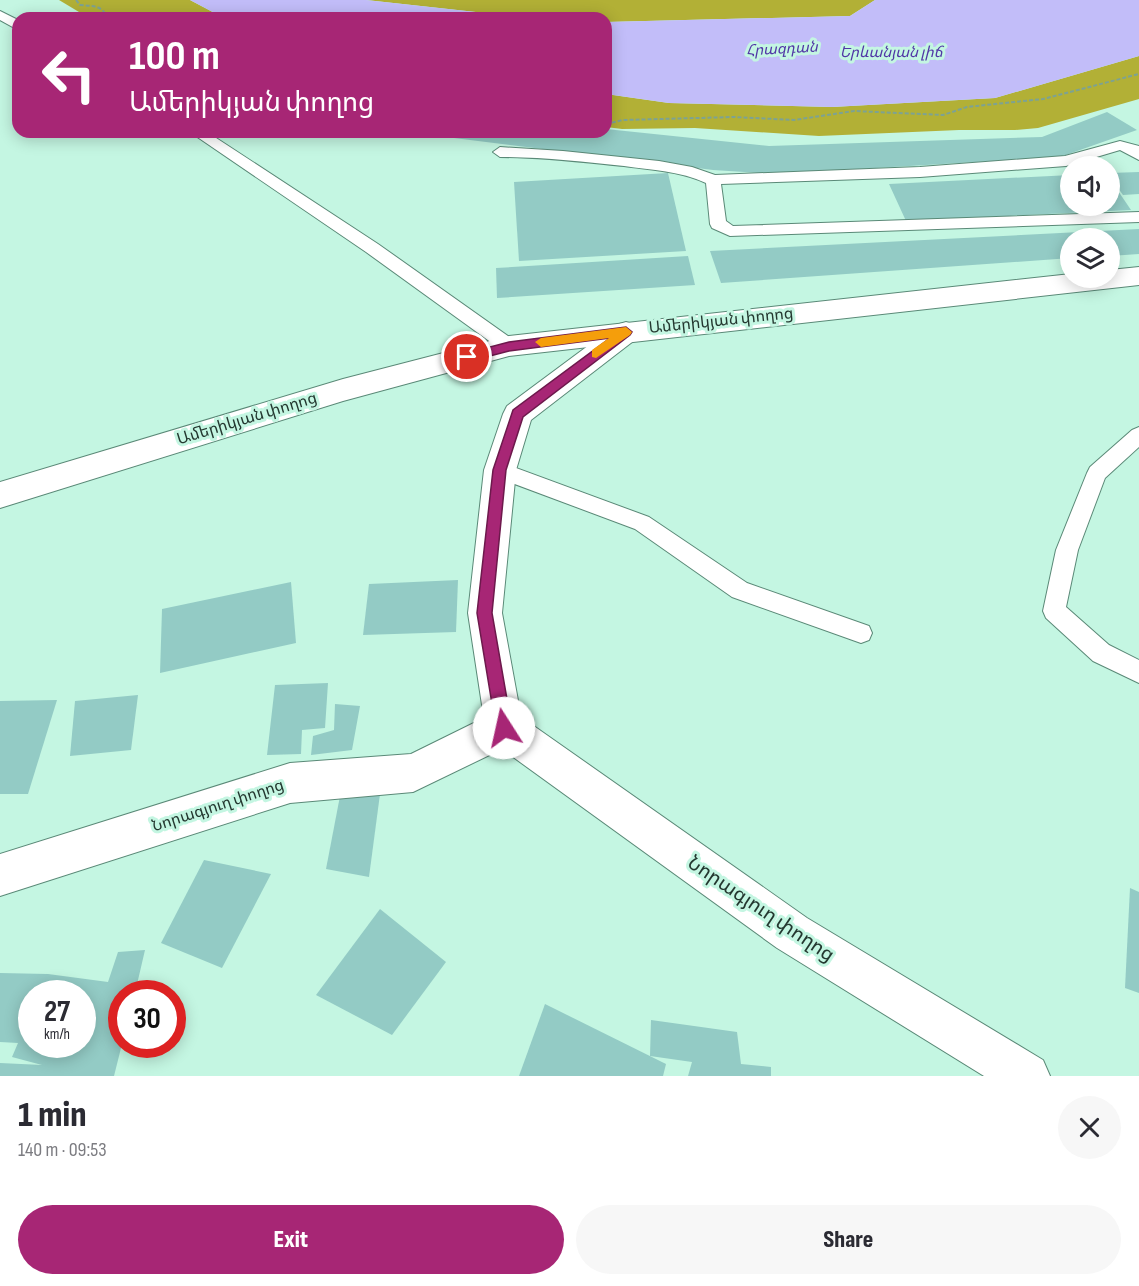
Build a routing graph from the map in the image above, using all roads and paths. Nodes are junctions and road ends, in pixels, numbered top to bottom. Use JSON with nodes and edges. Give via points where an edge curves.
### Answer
{"nodes":[{"id":1,"x":76,"y":0,"type":"edge"},
{"id":2,"x":105,"y":12,"type":"edge"},
{"id":3,"x":1139,"y":74,"type":"edge"},
{"id":4,"x":612,"y":123,"type":"edge"},
{"id":5,"x":206,"y":138,"type":"edge"},
{"id":6,"x":500,"y":152,"type":"dead end"},
{"id":7,"x":1139,"y":155,"type":"edge"},
{"id":8,"x":713,"y":180,"type":"junction"},
{"id":9,"x":1139,"y":217,"type":"edge"},
{"id":10,"x":1139,"y":276,"type":"edge"},
{"id":11,"x":626,"y":332,"type":"junction"},
{"id":12,"x":509,"y":346,"type":"junction"},
{"id":13,"x":1139,"y":435,"type":"edge"},
{"id":14,"x":500,"y":470,"type":"junction"},
{"id":15,"x":0,"y":495,"type":"edge"},
{"id":16,"x":861,"y":633,"type":"dead end"},
{"id":17,"x":1139,"y":672,"type":"edge"},
{"id":18,"x":504,"y":728,"type":"junction"},
{"id":19,"x":0,"y":875,"type":"edge"},
{"id":20,"x":1028,"y":1076,"type":"edge"}],
"edges":[{"from":1,"to":2,"type":"path","via":[[80,5],[98,6]]},
{"from":3,"to":4,"type":"path","via":[[1043,99],[967,107],[943,115],[854,111],[794,120],[734,117]]},
{"from":5,"to":12,"type":"lane","via":[[372,248]]},
{"from":6,"to":8,"type":"lane","via":[[548,153],[648,165],[699,173]]},
{"from":7,"to":8,"type":"lane","via":[[1120,145],[1066,160],[920,172]]},
{"from":8,"to":9,"type":"lane","via":[[718,224],[730,231]]},
{"from":10,"to":11,"type":"street","name":"Ամերիկյան փողոց"},
{"from":11,"to":12,"type":"street","name":"Ամերիկյան փողոց"},
{"from":11,"to":14,"type":"street","via":[[518,414]]},
{"from":12,"to":15,"type":"street","name":"Ամերիկյան փողոց","via":[[343,390]]},
{"from":13,"to":17,"type":"lane","via":[[1097,473],[1067,550],[1054,611],[1101,653]]},
{"from":14,"to":16,"type":"lane","via":[[642,523],[740,590]]},
{"from":14,"to":18,"type":"street","via":[[485,613]]},
{"from":18,"to":19,"type":"street","name":"Նորագյուղ փողոց","via":[[413,773],[290,783]]},
{"from":18,"to":20,"type":"street","name":"Նորագյուղ փողոց","via":[[792,933]]}]}
